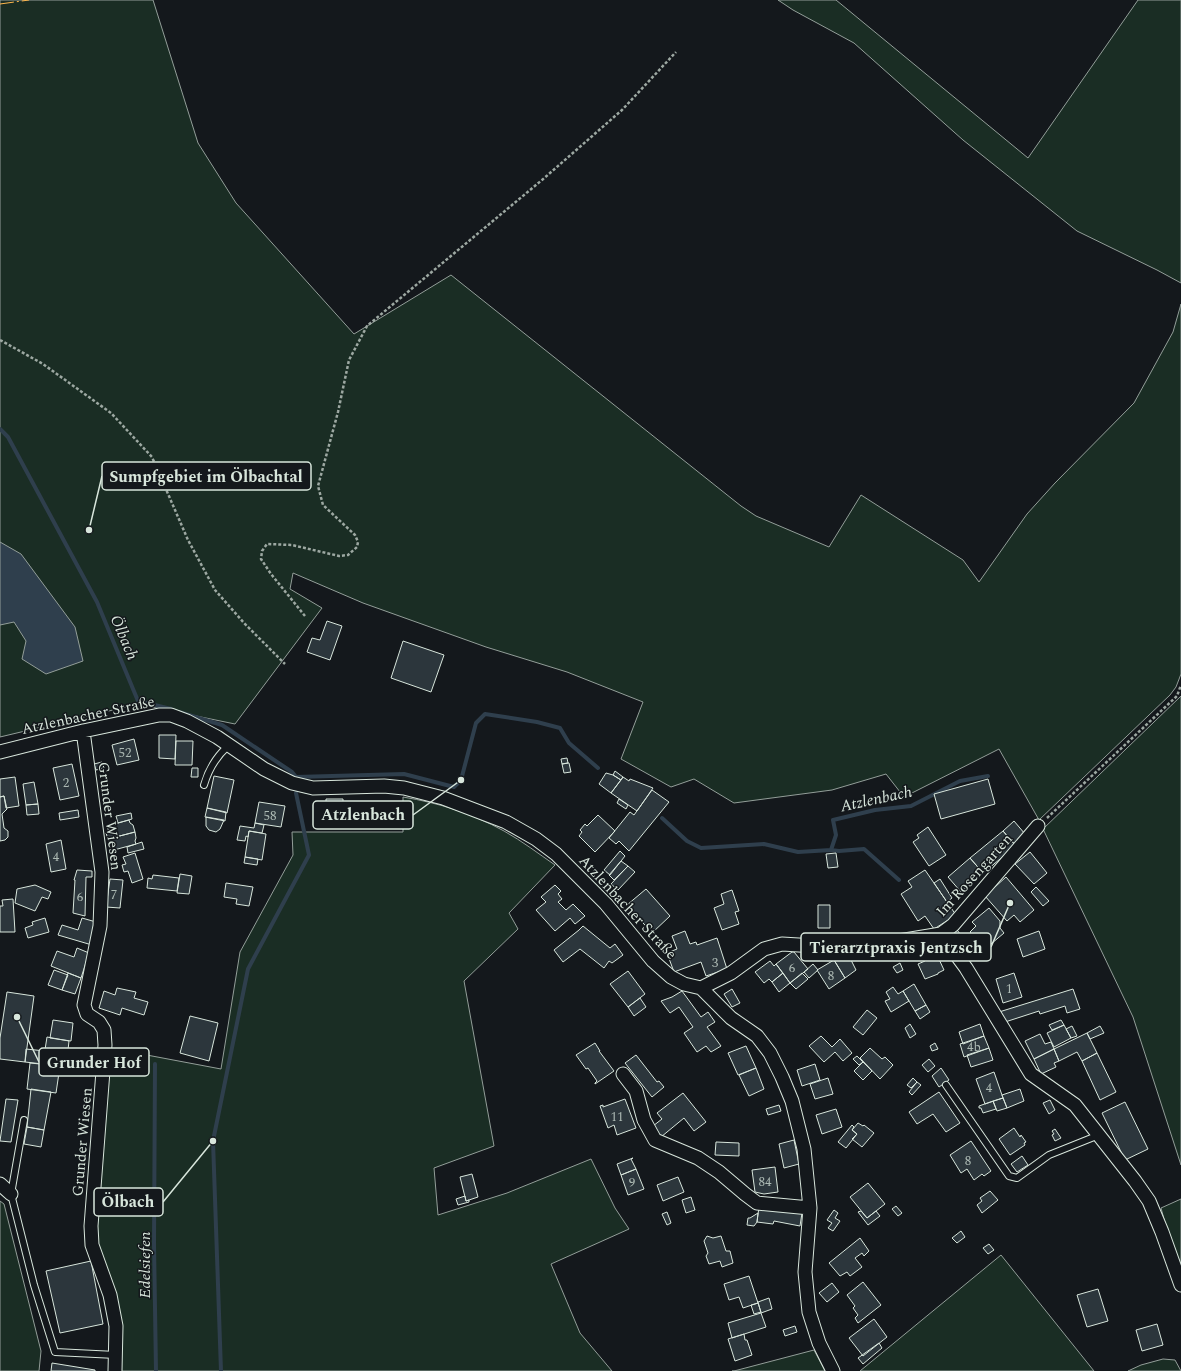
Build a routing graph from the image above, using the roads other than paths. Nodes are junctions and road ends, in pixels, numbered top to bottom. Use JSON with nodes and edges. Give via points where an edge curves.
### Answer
{"nodes":[{"id":1,"x":83,"y":731,"type":"junction"},
{"id":2,"x":228,"y":746,"type":"junction"},
{"id":3,"x":0,"y":752,"type":"edge"},
{"id":4,"x":204,"y":785,"type":"dead end"},
{"id":5,"x":1038,"y":826,"type":"road end"},
{"id":6,"x":942,"y":934,"type":"junction"},
{"id":7,"x":701,"y":988,"type":"junction"},
{"id":8,"x":623,"y":1074,"type":"dead end"},
{"id":9,"x":946,"y":1085,"type":"dead end"},
{"id":10,"x":24,"y":1120,"type":"dead end"},
{"id":11,"x":1099,"y":1135,"type":"junction"},
{"id":12,"x":0,"y":1184,"type":"edge"},
{"id":13,"x":10,"y":1194,"type":"junction"},
{"id":14,"x":810,"y":1208,"type":"junction"},
{"id":15,"x":1181,"y":1285,"type":"edge"},
{"id":16,"x":116,"y":1355,"type":"junction"},
{"id":17,"x":116,"y":1371,"type":"edge"},
{"id":18,"x":833,"y":1371,"type":"edge"}],
"edges":[{"from":1,"to":2,"type":"street","name":"Atzlenbacher Straße","via":[[159,715],[171,715],[217,737]]},
{"from":1,"to":3,"type":"street","name":"Atzlenbacher Straße"},
{"from":1,"to":16,"type":"street","name":"Grunder Wiesen","via":[[102,872],[100,926],[84,1005],[87,1014],[99,1022],[104,1030],[106,1045],[91,1226],[92,1245],[110,1296],[116,1326]]},
{"from":2,"to":4,"type":"lane","via":[[207,775]]},
{"from":2,"to":7,"type":"street","name":"Atzlenbacher Straße","via":[[292,783],[313,788],[376,786],[416,790],[506,822],[556,854],[606,904],[653,961],[671,977],[684,984]]},
{"from":5,"to":6,"type":"street","name":"Im Rosengarten","via":[[953,926]]},
{"from":6,"to":7,"type":"street","name":"Im Rosengarten","via":[[888,944],[832,947],[782,944],[764,949],[732,973]]},
{"from":6,"to":11,"type":"street","via":[[1032,1074],[1075,1105]]},
{"from":7,"to":14,"type":"street","name":"Atzlenbacher Straße","via":[[731,1018],[757,1036],[770,1053],[792,1101],[804,1149]]},
{"from":8,"to":14,"type":"street","via":[[636,1090],[644,1120],[655,1140],[698,1158],[757,1203]]},
{"from":9,"to":11,"type":"lane","via":[[1009,1176],[1017,1178],[1049,1155]]},
{"from":10,"to":13,"type":"lane"},
{"from":11,"to":15,"type":"street","via":[[1149,1201]]},
{"from":12,"to":13,"type":"street"},
{"from":13,"to":16,"type":"lane","via":[[55,1352]]},
{"from":14,"to":18,"type":"street","name":"Atzlenbacher Straße","via":[[805,1272],[809,1312],[819,1343]]},
{"from":16,"to":17,"type":"street","name":"Grunder Wiesen"}]}
